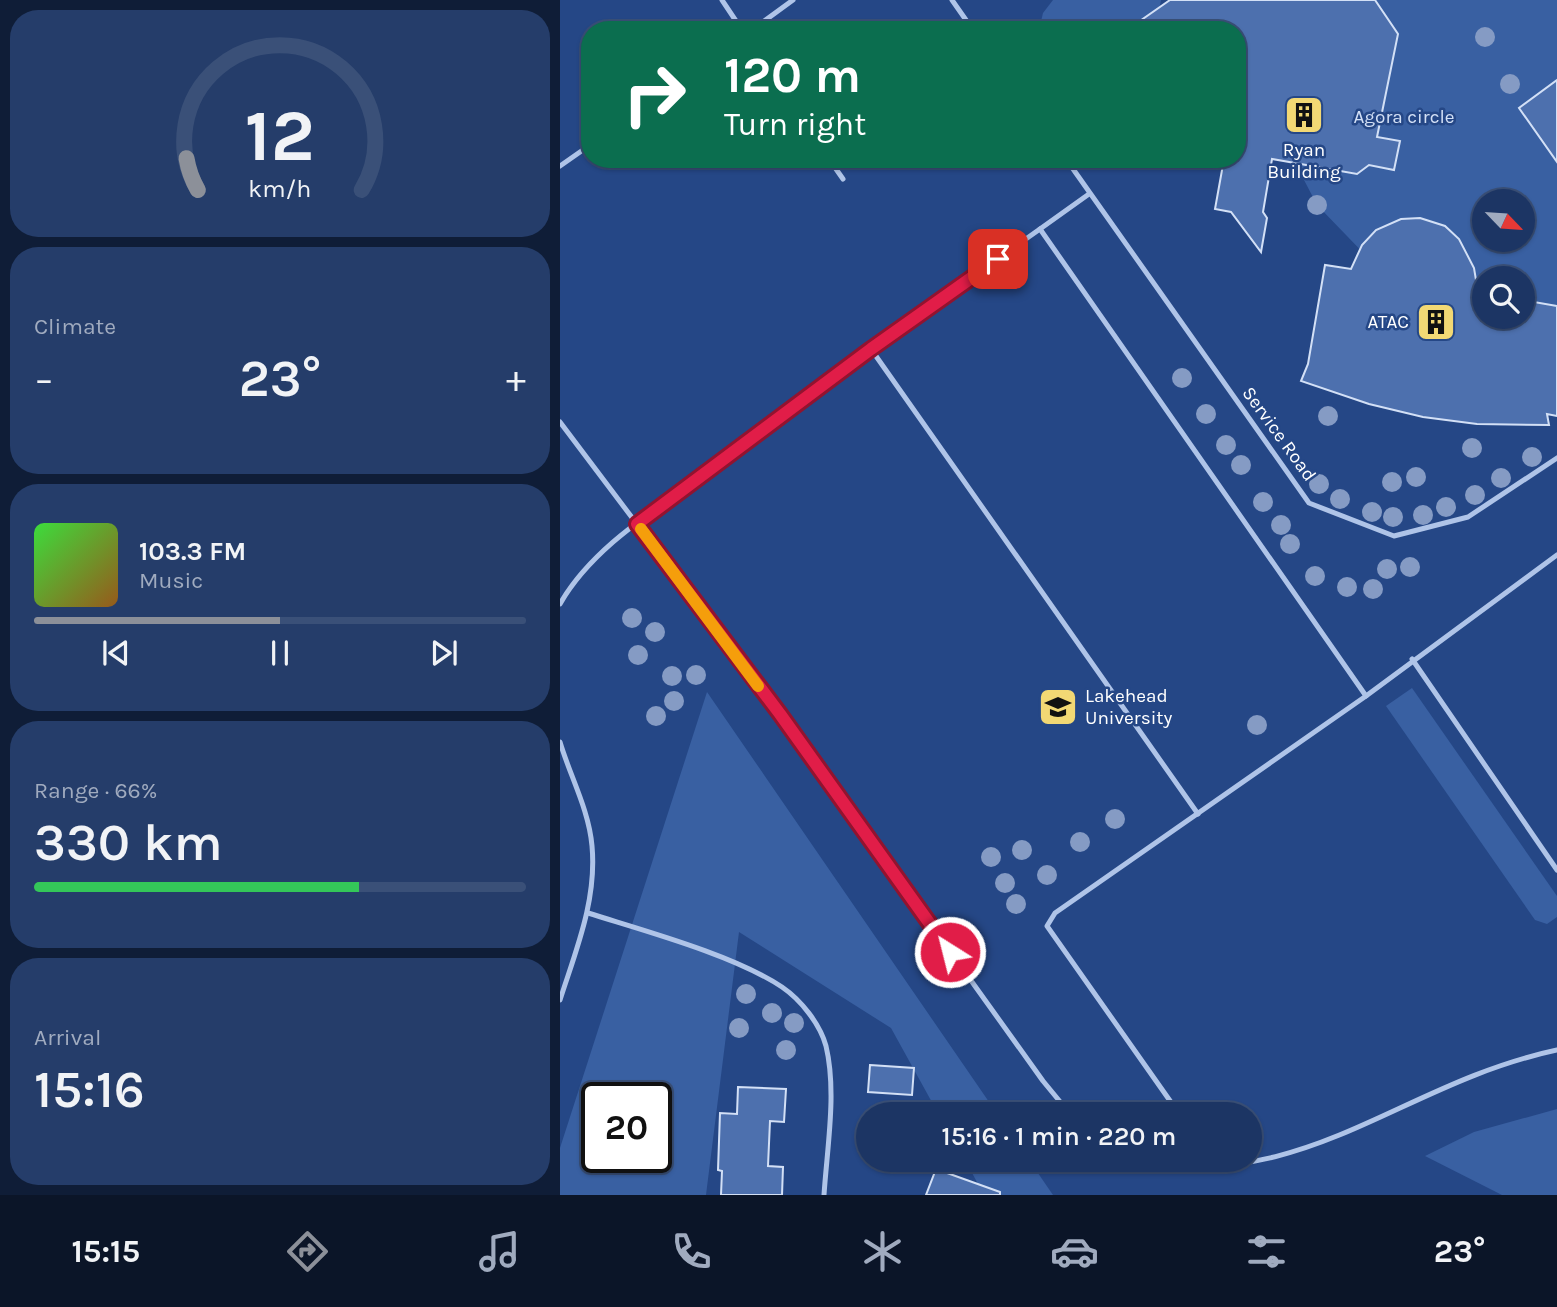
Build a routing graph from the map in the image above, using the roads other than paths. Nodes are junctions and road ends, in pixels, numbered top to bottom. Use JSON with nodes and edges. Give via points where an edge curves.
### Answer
{"nodes":[{"id":1,"x":722,"y":0,"type":"edge"},
{"id":2,"x":793,"y":0,"type":"edge"},
{"id":3,"x":952,"y":0,"type":"edge"},
{"id":4,"x":736,"y":21,"type":"edge"},
{"id":5,"x":764,"y":21,"type":"edge"},
{"id":6,"x":967,"y":21,"type":"edge"},
{"id":7,"x":581,"y":151,"type":"edge"},
{"id":8,"x":560,"y":166,"type":"edge"},
{"id":9,"x":835,"y":168,"type":"edge"},
{"id":10,"x":1072,"y":168,"type":"edge"},
{"id":11,"x":843,"y":179,"type":"dead end"},
{"id":12,"x":1089,"y":194,"type":"junction"},
{"id":13,"x":1040,"y":229,"type":"junction"},
{"id":14,"x":871,"y":349,"type":"junction"},
{"id":15,"x":560,"y":422,"type":"edge"},
{"id":16,"x":1557,"y":458,"type":"edge"},
{"id":17,"x":637,"y":524,"type":"junction"},
{"id":18,"x":1557,"y":555,"type":"edge"},
{"id":19,"x":560,"y":604,"type":"edge"},
{"id":20,"x":1412,"y":659,"type":"junction"},
{"id":21,"x":1366,"y":696,"type":"junction"},
{"id":22,"x":560,"y":742,"type":"edge"},
{"id":23,"x":1198,"y":814,"type":"junction"},
{"id":24,"x":1557,"y":870,"type":"edge"},
{"id":25,"x":588,"y":913,"type":"junction"},
{"id":26,"x":560,"y":1000,"type":"edge"},
{"id":27,"x":1557,"y":1050,"type":"edge"},
{"id":28,"x":1060,"y":1102,"type":"edge"},
{"id":29,"x":1171,"y":1102,"type":"edge"},
{"id":30,"x":1421,"y":1107,"type":"dead end"},
{"id":31,"x":824,"y":1195,"type":"edge"}],
"edges":[{"from":1,"to":4,"type":"lane"},
{"from":2,"to":5,"type":"lane"},
{"from":3,"to":6,"type":"lane"},
{"from":7,"to":8,"type":"lane"},
{"from":9,"to":11,"type":"lane"},
{"from":10,"to":12,"type":"lane","name":"Service Road"},
{"from":12,"to":13,"type":"lane"},
{"from":12,"to":16,"type":"lane","name":"Service Road","via":[[1309,503],[1394,536],[1468,517]]},
{"from":13,"to":14,"type":"lane"},
{"from":13,"to":21,"type":"lane"},
{"from":14,"to":17,"type":"lane"},
{"from":14,"to":23,"type":"lane"},
{"from":15,"to":17,"type":"lane"},
{"from":17,"to":19,"type":"lane","via":[[585,568]]},
{"from":17,"to":28,"type":"lane"},
{"from":18,"to":20,"type":"lane"},
{"from":20,"to":21,"type":"lane"},
{"from":20,"to":24,"type":"lane"},
{"from":21,"to":23,"type":"lane"},
{"from":22,"to":25,"type":"lane","via":[[592,846]]},
{"from":23,"to":29,"type":"lane","via":[[1055,914],[1047,926]]},
{"from":25,"to":26,"type":"lane"},
{"from":25,"to":31,"type":"lane","via":[[744,967],[783,988],[810,1014],[826,1046],[831,1113]]},
{"from":27,"to":30,"type":"lane","via":[[1470,1080]]}]}
